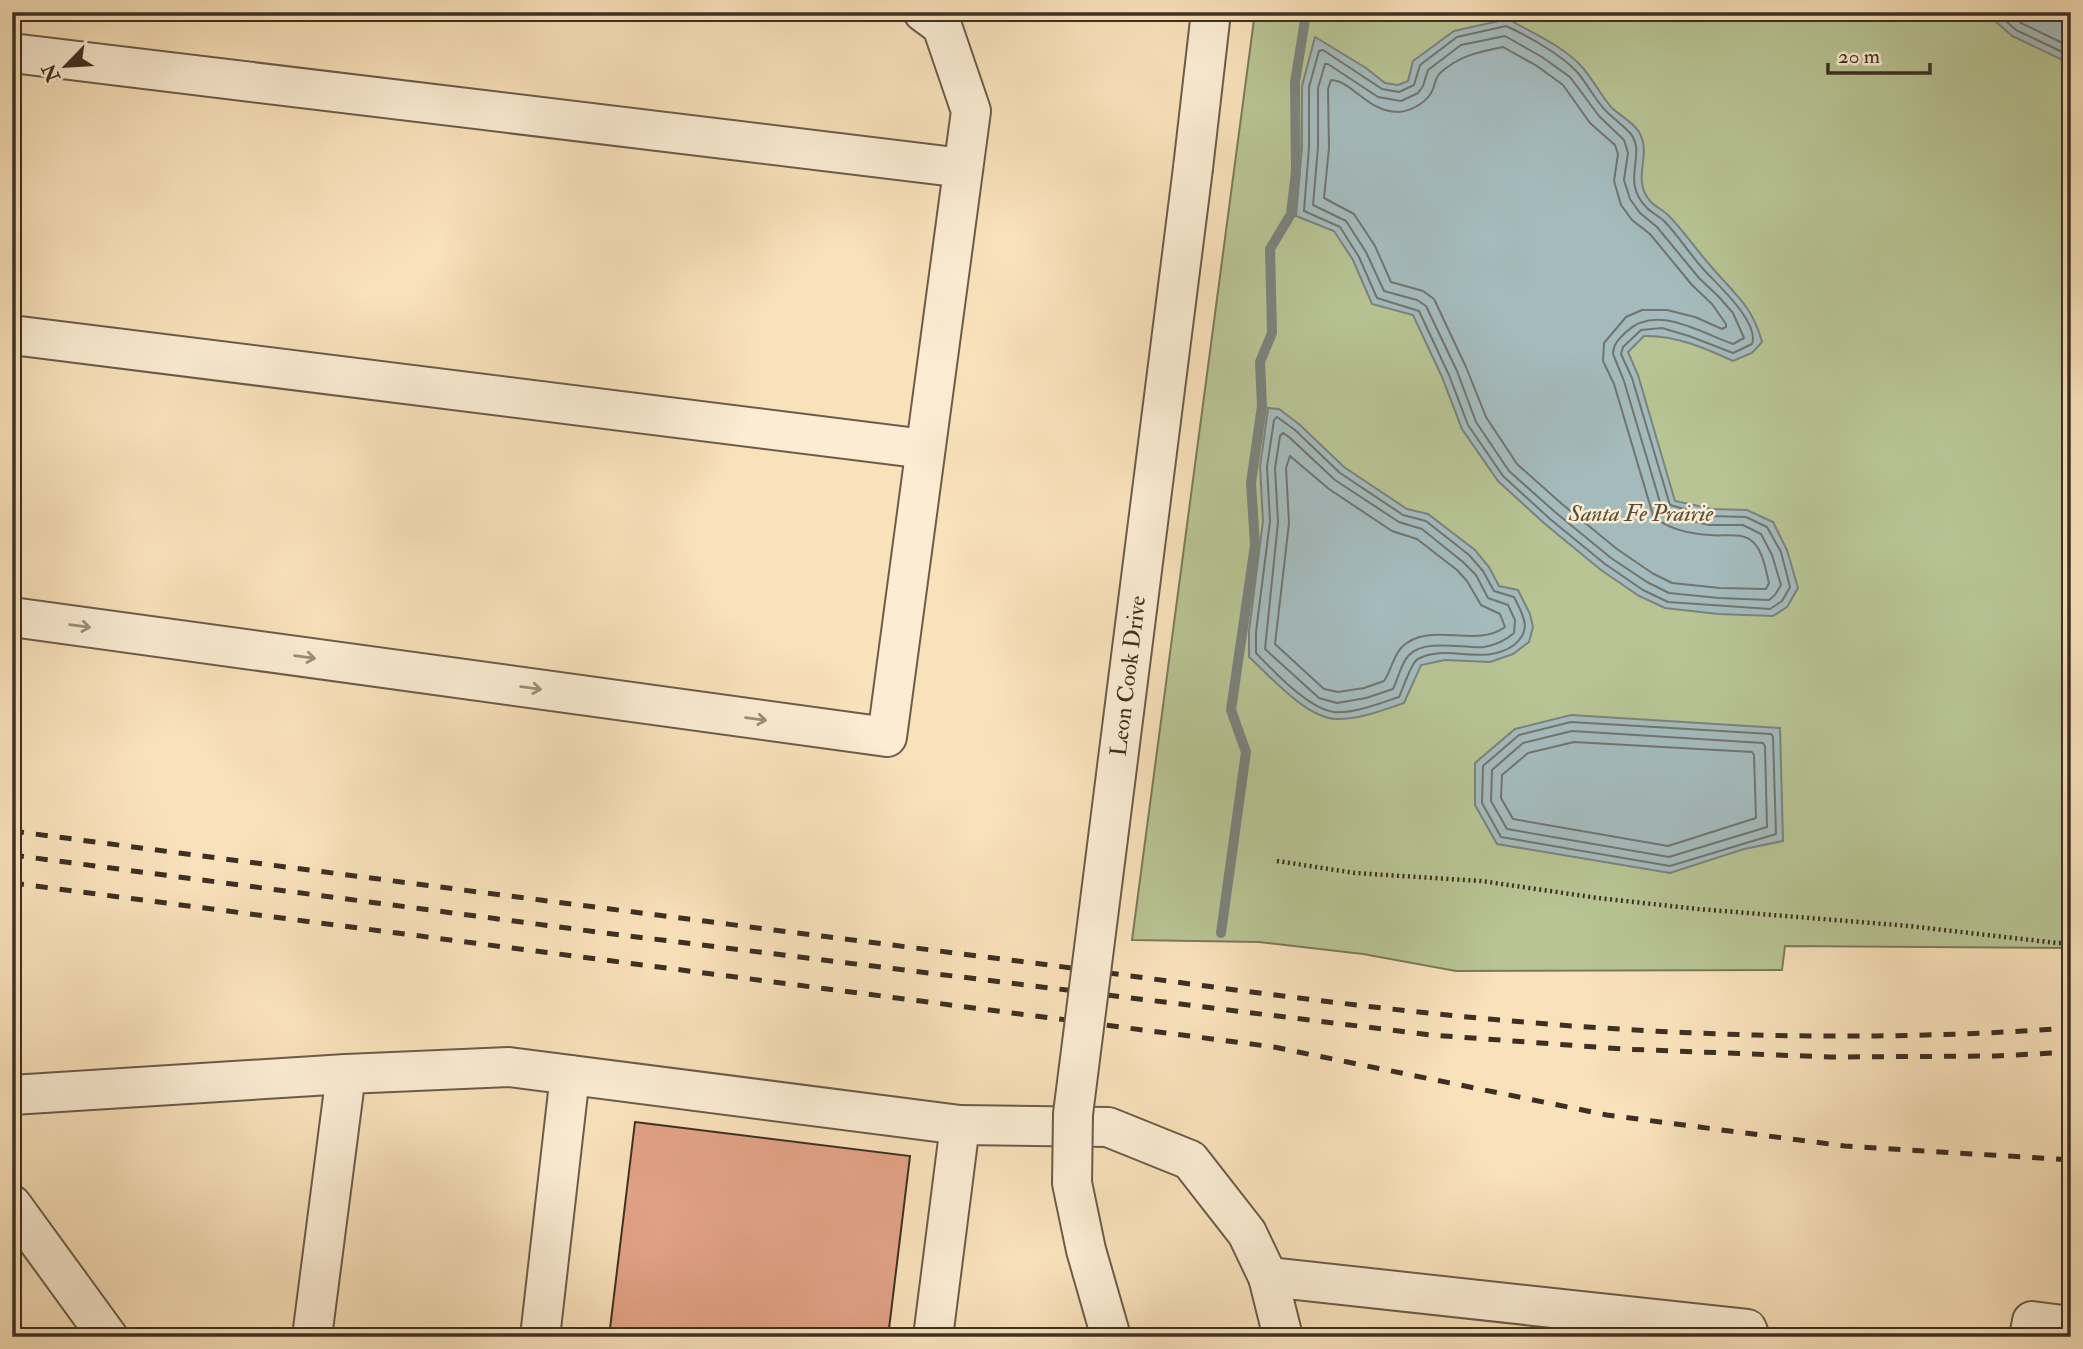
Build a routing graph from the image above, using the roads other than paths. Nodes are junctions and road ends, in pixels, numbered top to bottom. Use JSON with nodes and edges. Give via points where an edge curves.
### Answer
{"nodes":[{"id":1,"x":923,"y":12,"type":"edge"},
{"id":2,"x":1211,"y":12,"type":"edge"},
{"id":3,"x":12,"y":53,"type":"edge"},
{"id":4,"x":963,"y":168,"type":"junction"},
{"id":5,"x":12,"y":335,"type":"edge"},
{"id":6,"x":925,"y":449,"type":"junction"},
{"id":7,"x":12,"y":617,"type":"edge"},
{"id":8,"x":346,"y":1074,"type":"junction"},
{"id":9,"x":570,"y":1075,"type":"junction"},
{"id":10,"x":12,"y":1095,"type":"edge"},
{"id":11,"x":960,"y":1125,"type":"junction"},
{"id":12,"x":12,"y":1205,"type":"edge"},
{"id":13,"x":1268,"y":1278,"type":"junction"},
{"id":14,"x":2071,"y":1326,"type":"edge"},
{"id":15,"x":108,"y":1337,"type":"edge"},
{"id":16,"x":312,"y":1337,"type":"edge"},
{"id":17,"x":540,"y":1337,"type":"edge"},
{"id":18,"x":933,"y":1337,"type":"edge"},
{"id":19,"x":1111,"y":1337,"type":"edge"},
{"id":20,"x":1283,"y":1337,"type":"edge"},
{"id":21,"x":1750,"y":1337,"type":"edge"},
{"id":22,"x":2029,"y":1337,"type":"edge"}],
"edges":[{"from":1,"to":4,"type":"street","via":[[942,26],[971,111]]},
{"from":2,"to":19,"type":"street","name":"Leon Cook Drive","bridge":true,"via":[[1073,1114],[1072,1183]]},
{"from":3,"to":4,"type":"street"},
{"from":4,"to":6,"type":"street"},
{"from":5,"to":6,"type":"street"},
{"from":7,"to":6,"type":"street","one_way":true,"via":[[887,737]]},
{"from":8,"to":9,"type":"street","via":[[509,1067]]},
{"from":8,"to":10,"type":"street"},
{"from":8,"to":16,"type":"street"},
{"from":9,"to":11,"type":"street"},
{"from":9,"to":17,"type":"street"},
{"from":11,"to":13,"type":"street","via":[[1108,1127],[1190,1160],[1247,1233]]},
{"from":11,"to":18,"type":"street"},
{"from":12,"to":15,"type":"street"},
{"from":13,"to":20,"type":"street"},
{"from":13,"to":21,"type":"street","via":[[1746,1329]]},
{"from":14,"to":22,"type":"street","via":[[2032,1321]]}]}
